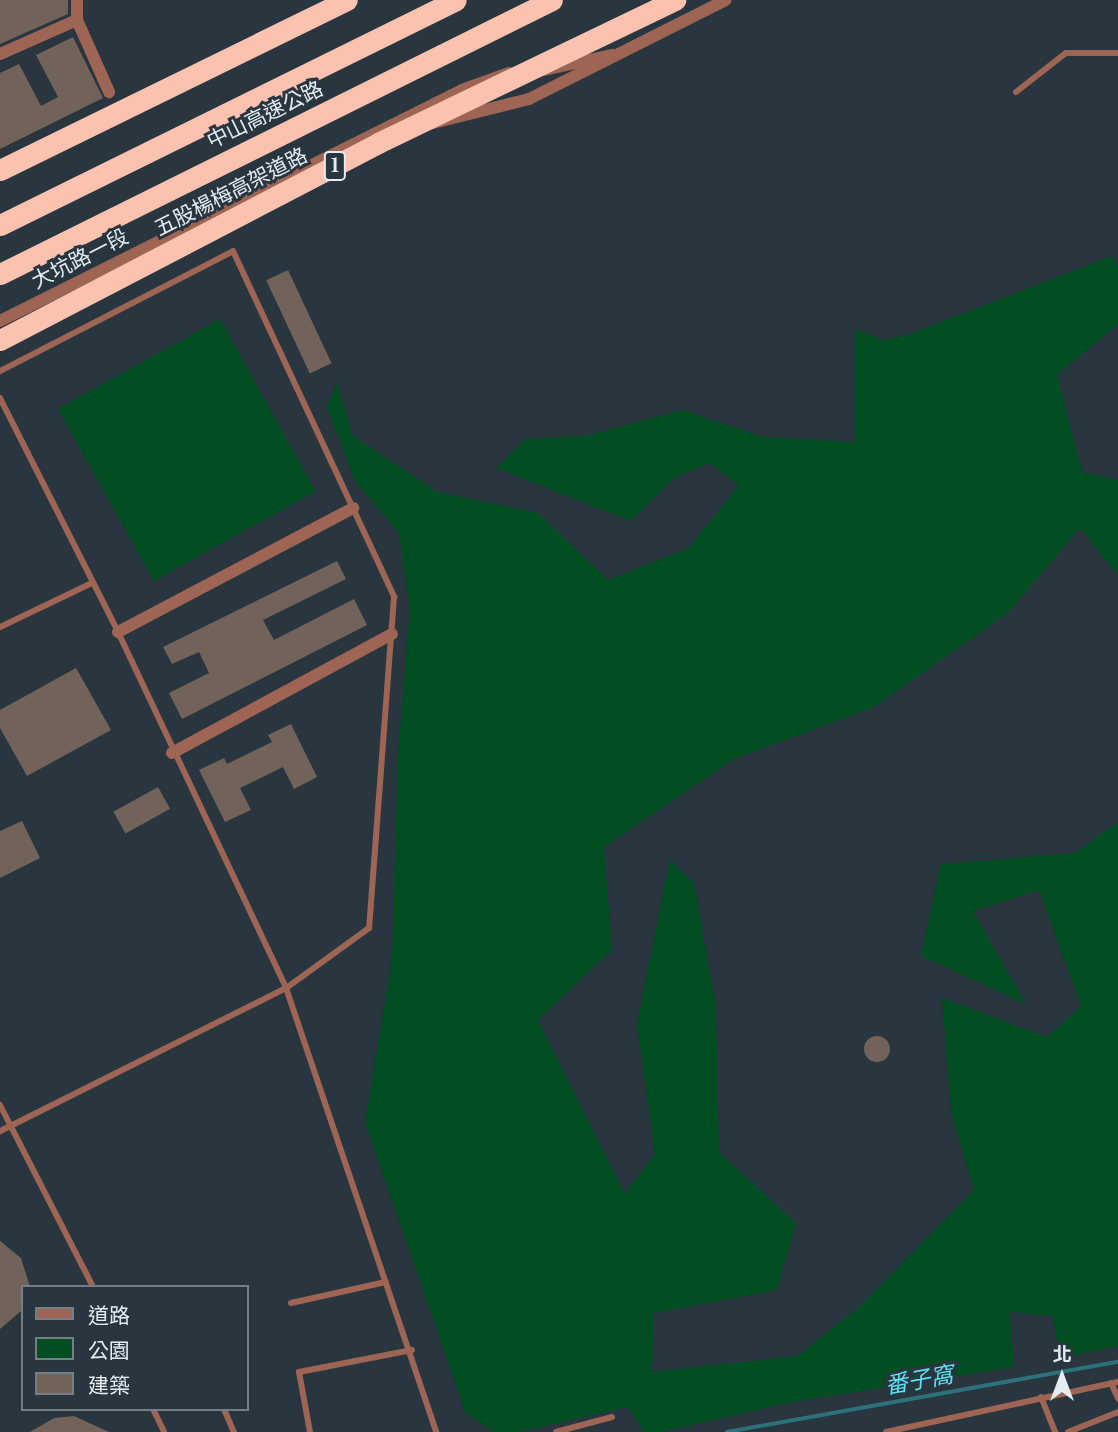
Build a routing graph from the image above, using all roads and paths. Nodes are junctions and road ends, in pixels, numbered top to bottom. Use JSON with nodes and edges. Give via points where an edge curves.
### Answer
{"nodes":[{"id":1,"x":76,"y":0,"type":"edge"},
{"id":2,"x":347,"y":0,"type":"edge"},
{"id":3,"x":456,"y":0,"type":"edge"},
{"id":4,"x":552,"y":0,"type":"edge"},
{"id":5,"x":675,"y":0,"type":"edge"},
{"id":6,"x":726,"y":0,"type":"edge"},
{"id":7,"x":77,"y":20,"type":"junction"},
{"id":8,"x":1118,"y":53,"type":"edge"},
{"id":9,"x":0,"y":54,"type":"edge"},
{"id":10,"x":612,"y":55,"type":"junction"},
{"id":11,"x":109,"y":92,"type":"dead end"},
{"id":12,"x":1016,"y":92,"type":"dead end"},
{"id":13,"x":365,"y":138,"type":"junction"},
{"id":14,"x":0,"y":170,"type":"edge"},
{"id":15,"x":0,"y":225,"type":"edge"},
{"id":16,"x":0,"y":274,"type":"edge"},
{"id":17,"x":0,"y":321,"type":"edge"},
{"id":18,"x":0,"y":340,"type":"edge"},
{"id":19,"x":0,"y":371,"type":"edge"},
{"id":20,"x":0,"y":398,"type":"edge"},
{"id":21,"x":353,"y":508,"type":"junction"},
{"id":22,"x":92,"y":583,"type":"junction"},
{"id":23,"x":0,"y":627,"type":"edge"},
{"id":24,"x":118,"y":632,"type":"junction"},
{"id":25,"x":391,"y":634,"type":"junction"},
{"id":26,"x":172,"y":752,"type":"junction"},
{"id":27,"x":286,"y":988,"type":"junction"},
{"id":28,"x":0,"y":1105,"type":"edge"},
{"id":29,"x":10,"y":1126,"type":"junction"},
{"id":30,"x":0,"y":1131,"type":"edge"},
{"id":31,"x":386,"y":1282,"type":"junction"},
{"id":32,"x":92,"y":1285,"type":"edge"},
{"id":33,"x":291,"y":1303,"type":"dead end"},
{"id":34,"x":412,"y":1350,"type":"junction"},
{"id":35,"x":1114,"y":1382,"type":"edge"},
{"id":36,"x":1041,"y":1397,"type":"junction"},
{"id":37,"x":1118,"y":1398,"type":"edge"},
{"id":38,"x":154,"y":1411,"type":"edge"},
{"id":39,"x":225,"y":1411,"type":"edge"},
{"id":40,"x":1118,"y":1412,"type":"edge"},
{"id":41,"x":611,"y":1417,"type":"dead end"},
{"id":42,"x":164,"y":1432,"type":"edge"},
{"id":43,"x":234,"y":1432,"type":"edge"},
{"id":44,"x":310,"y":1432,"type":"edge"},
{"id":45,"x":436,"y":1432,"type":"edge"},
{"id":46,"x":556,"y":1432,"type":"edge"},
{"id":47,"x":886,"y":1432,"type":"edge"},
{"id":48,"x":1055,"y":1432,"type":"edge"},
{"id":49,"x":1068,"y":1432,"type":"edge"}],
"edges":[{"from":1,"to":7,"type":"street"},
{"from":2,"to":14,"type":"highway"},
{"from":3,"to":15,"type":"highway","name":"中山高速公路"},
{"from":4,"to":16,"type":"highway","name":"中山高速公路"},
{"from":5,"to":18,"type":"highway","name":"五股楊梅高架道路","number":"1","bridge":true,"via":[[378,144]]},
{"from":6,"to":10,"type":"street","name":"大坑路一段"},
{"from":7,"to":9,"type":"street"},
{"from":7,"to":11,"type":"street"},
{"from":8,"to":12,"type":"lane","via":[[1066,53]]},
{"from":10,"to":13,"type":"street","name":"大坑路一段","via":[[529,99]]},
{"from":10,"to":13,"type":"street","name":"大坑路一段","via":[[493,76]]},
{"from":13,"to":17,"type":"street","name":"大坑路一段"},
{"from":19,"to":21,"type":"lane","via":[[233,251]]},
{"from":20,"to":22,"type":"lane"},
{"from":21,"to":24,"type":"street"},
{"from":21,"to":25,"type":"lane","via":[[394,597]]},
{"from":22,"to":23,"type":"lane"},
{"from":22,"to":24,"type":"lane"},
{"from":24,"to":26,"type":"lane"},
{"from":25,"to":26,"type":"street"},
{"from":25,"to":27,"type":"lane","via":[[369,928]]},
{"from":26,"to":27,"type":"lane"},
{"from":27,"to":29,"type":"lane"},
{"from":27,"to":31,"type":"lane"},
{"from":28,"to":29,"type":"lane"},
{"from":29,"to":30,"type":"lane"},
{"from":29,"to":32,"type":"lane"},
{"from":31,"to":33,"type":"lane"},
{"from":31,"to":34,"type":"lane"},
{"from":34,"to":44,"type":"lane","via":[[299,1372]]},
{"from":34,"to":45,"type":"lane"},
{"from":35,"to":36,"type":"lane"},
{"from":35,"to":37,"type":"lane"},
{"from":36,"to":47,"type":"lane"},
{"from":36,"to":48,"type":"lane"},
{"from":38,"to":42,"type":"lane"},
{"from":39,"to":43,"type":"lane"},
{"from":40,"to":49,"type":"lane"},
{"from":41,"to":46,"type":"lane"}]}
